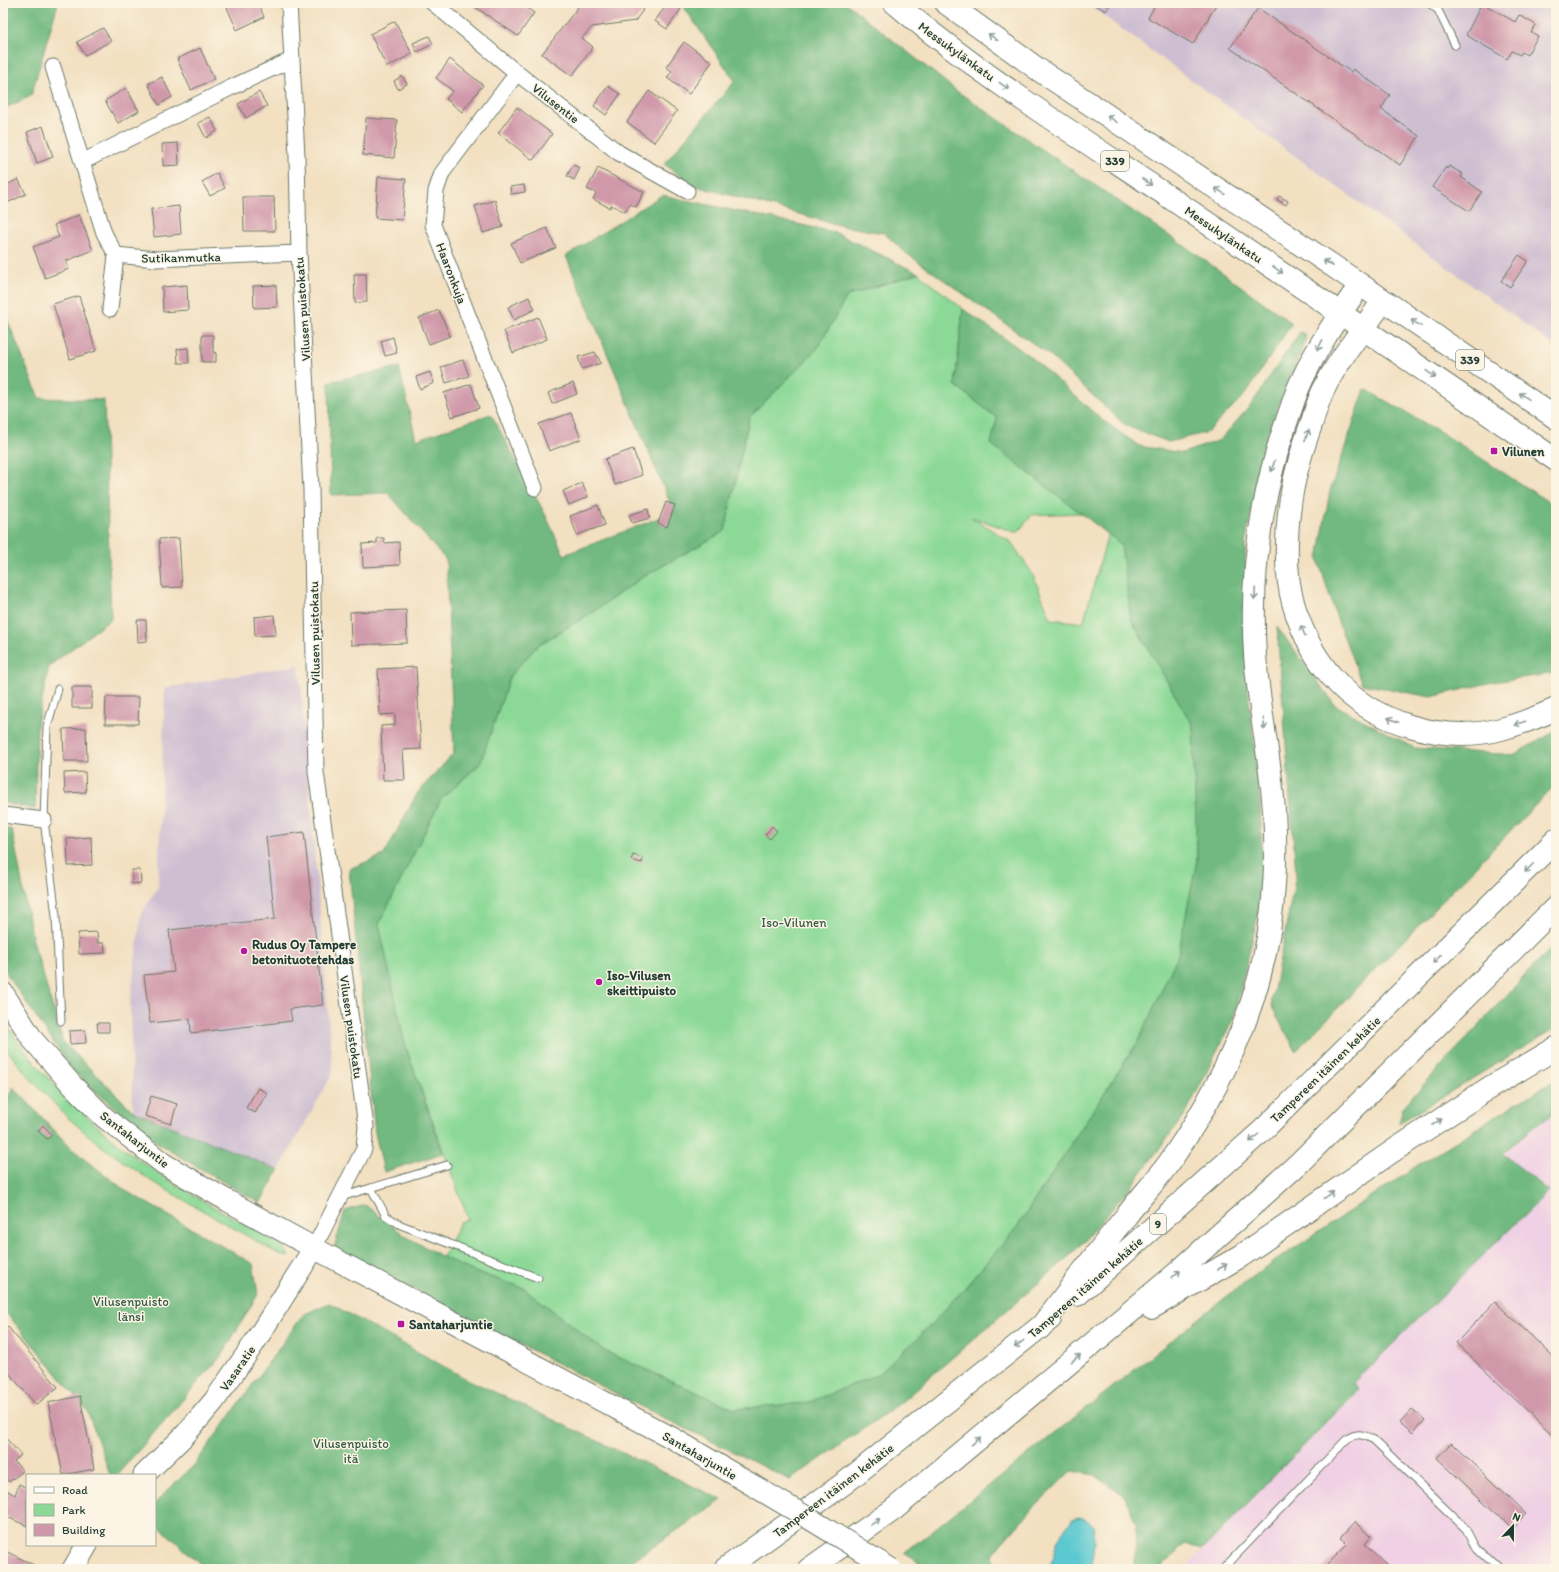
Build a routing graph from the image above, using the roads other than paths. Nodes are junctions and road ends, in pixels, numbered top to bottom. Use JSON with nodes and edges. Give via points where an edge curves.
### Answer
{"nodes":[{"id":1,"x":289,"y":3,"type":"edge"},
{"id":2,"x":433,"y":3,"type":"edge"},
{"id":3,"x":895,"y":3,"type":"edge"},
{"id":4,"x":946,"y":3,"type":"edge"},
{"id":5,"x":1429,"y":3,"type":"edge"},
{"id":6,"x":1455,"y":45,"type":"dead end"},
{"id":7,"x":292,"y":60,"type":"junction"},
{"id":8,"x":53,"y":67,"type":"dead end"},
{"id":9,"x":517,"y":73,"type":"junction"},
{"id":10,"x":82,"y":162,"type":"junction"},
{"id":11,"x":687,"y":191,"type":"dead end"},
{"id":12,"x":299,"y":253,"type":"junction"},
{"id":13,"x":116,"y":255,"type":"junction"},
{"id":14,"x":1360,"y":285,"type":"junction"},
{"id":15,"x":1383,"y":301,"type":"junction"},
{"id":16,"x":110,"y":309,"type":"dead end"},
{"id":17,"x":1341,"y":312,"type":"junction"},
{"id":18,"x":1364,"y":328,"type":"junction"},
{"id":19,"x":1556,"y":418,"type":"edge"},
{"id":20,"x":1556,"y":460,"type":"edge"},
{"id":21,"x":535,"y":488,"type":"dead end"},
{"id":22,"x":58,"y":689,"type":"dead end"},
{"id":23,"x":1556,"y":708,"type":"edge"},
{"id":24,"x":3,"y":815,"type":"edge"},
{"id":25,"x":44,"y":820,"type":"junction"},
{"id":26,"x":1556,"y":840,"type":"edge"},
{"id":27,"x":1556,"y":907,"type":"edge"},
{"id":28,"x":3,"y":993,"type":"edge"},
{"id":29,"x":61,"y":1021,"type":"dead end"},
{"id":30,"x":1556,"y":1048,"type":"edge"},
{"id":31,"x":447,"y":1165,"type":"dead end"},
{"id":32,"x":371,"y":1188,"type":"junction"},
{"id":33,"x":341,"y":1197,"type":"junction"},
{"id":34,"x":314,"y":1248,"type":"junction"},
{"id":35,"x":538,"y":1278,"type":"dead end"},
{"id":36,"x":1040,"y":1328,"type":"junction"},
{"id":37,"x":1103,"y":1336,"type":"junction"},
{"id":38,"x":145,"y":1474,"type":"edge"},
{"id":39,"x":86,"y":1546,"type":"edge"},
{"id":40,"x":73,"y":1569,"type":"edge"},
{"id":41,"x":725,"y":1569,"type":"edge"},
{"id":42,"x":809,"y":1569,"type":"edge"},
{"id":43,"x":892,"y":1569,"type":"edge"},
{"id":44,"x":1223,"y":1569,"type":"edge"},
{"id":45,"x":1498,"y":1569,"type":"edge"}],
"edges":[{"from":1,"to":7,"type":"street","name":"Vilusen puistokatu"},
{"from":2,"to":9,"type":"street","name":"Vilusentie"},
{"from":3,"to":17,"type":"main road","name":"Messukylänkatu","number":"339","one_way":true,"via":[[927,30],[1019,96]]},
{"from":14,"to":4,"type":"main road","number":"339","one_way":true,"via":[[1039,70]]},
{"from":5,"to":6,"type":"lane","via":[[1438,10]]},
{"from":7,"to":10,"type":"street"},
{"from":7,"to":12,"type":"street","name":"Vilusen puistokatu"},
{"from":8,"to":10,"type":"street"},
{"from":9,"to":11,"type":"street","name":"Vilusentie","via":[[619,153]]},
{"from":9,"to":21,"type":"street","name":"Haaronkuja","via":[[442,173],[436,191],[433,225]]},
{"from":10,"to":13,"type":"street","via":[[104,233]]},
{"from":12,"to":13,"type":"street","name":"Sutikanmutka","via":[[156,259]]},
{"from":12,"to":33,"type":"street","name":"Vilusen puistokatu","via":[[311,489],[316,772],[366,1126],[364,1149]]},
{"from":13,"to":16,"type":"street"},
{"from":14,"to":15,"type":"main road","number":"339"},
{"from":14,"to":17,"type":"main road"},
{"from":15,"to":18,"type":"main road"},
{"from":19,"to":15,"type":"main road","number":"339","one_way":true},
{"from":17,"to":18,"type":"main road","name":"Messukylänkatu","number":"339"},
{"from":17,"to":36,"type":"main road","one_way":true,"via":[[1323,339],[1299,385],[1270,478],[1261,522],[1256,569],[1255,658],[1272,783],[1275,834],[1268,932],[1260,977],[1245,1023],[1203,1109],[1172,1158]]},
{"from":18,"to":20,"type":"main road","name":"Messukylänkatu","number":"339","one_way":true},
{"from":23,"to":18,"type":"main road","one_way":true,"via":[[1500,730],[1474,733],[1422,730],[1374,711],[1355,698],[1333,679],[1315,655],[1293,604],[1288,572],[1291,498],[1297,463],[1322,391]]},
{"from":22,"to":25,"type":"lane","via":[[48,727]]},
{"from":24,"to":25,"type":"street"},
{"from":25,"to":29,"type":"lane","via":[[56,916]]},
{"from":26,"to":36,"type":"main road","name":"Tampereen itäinen kehätie","number":"9","one_way":true,"via":[[1262,1130]]},
{"from":37,"to":27,"type":"main road","one_way":true,"via":[[1297,1165]]},
{"from":28,"to":34,"type":"main road","name":"Santaharjuntie","via":[[33,1040],[73,1086],[133,1141],[189,1180]]},
{"from":37,"to":30,"type":"main road","one_way":true,"via":[[1241,1256],[1393,1151]]},
{"from":31,"to":32,"type":"lane"},
{"from":32,"to":33,"type":"lane"},
{"from":32,"to":35,"type":"lane","via":[[386,1216],[401,1225]]},
{"from":33,"to":34,"type":"street","name":"Vilusen puistokatu"},
{"from":34,"to":38,"type":"main road","name":"Vasaratie","via":[[253,1345],[214,1400],[189,1430]]},
{"from":34,"to":43,"type":"main road","name":"Santaharjuntie","bridge":true,"via":[[667,1435]]},
{"from":36,"to":41,"type":"main road","name":"Tampereen itäinen kehätie","number":"9","one_way":true,"via":[[846,1482]]},
{"from":42,"to":37,"type":"main road","one_way":true,"via":[[893,1510]]},
{"from":39,"to":40,"type":"main road"},
{"from":44,"to":45,"type":"lane","via":[[1346,1440],[1358,1434],[1374,1440],[1467,1530],[1477,1549]]}]}
